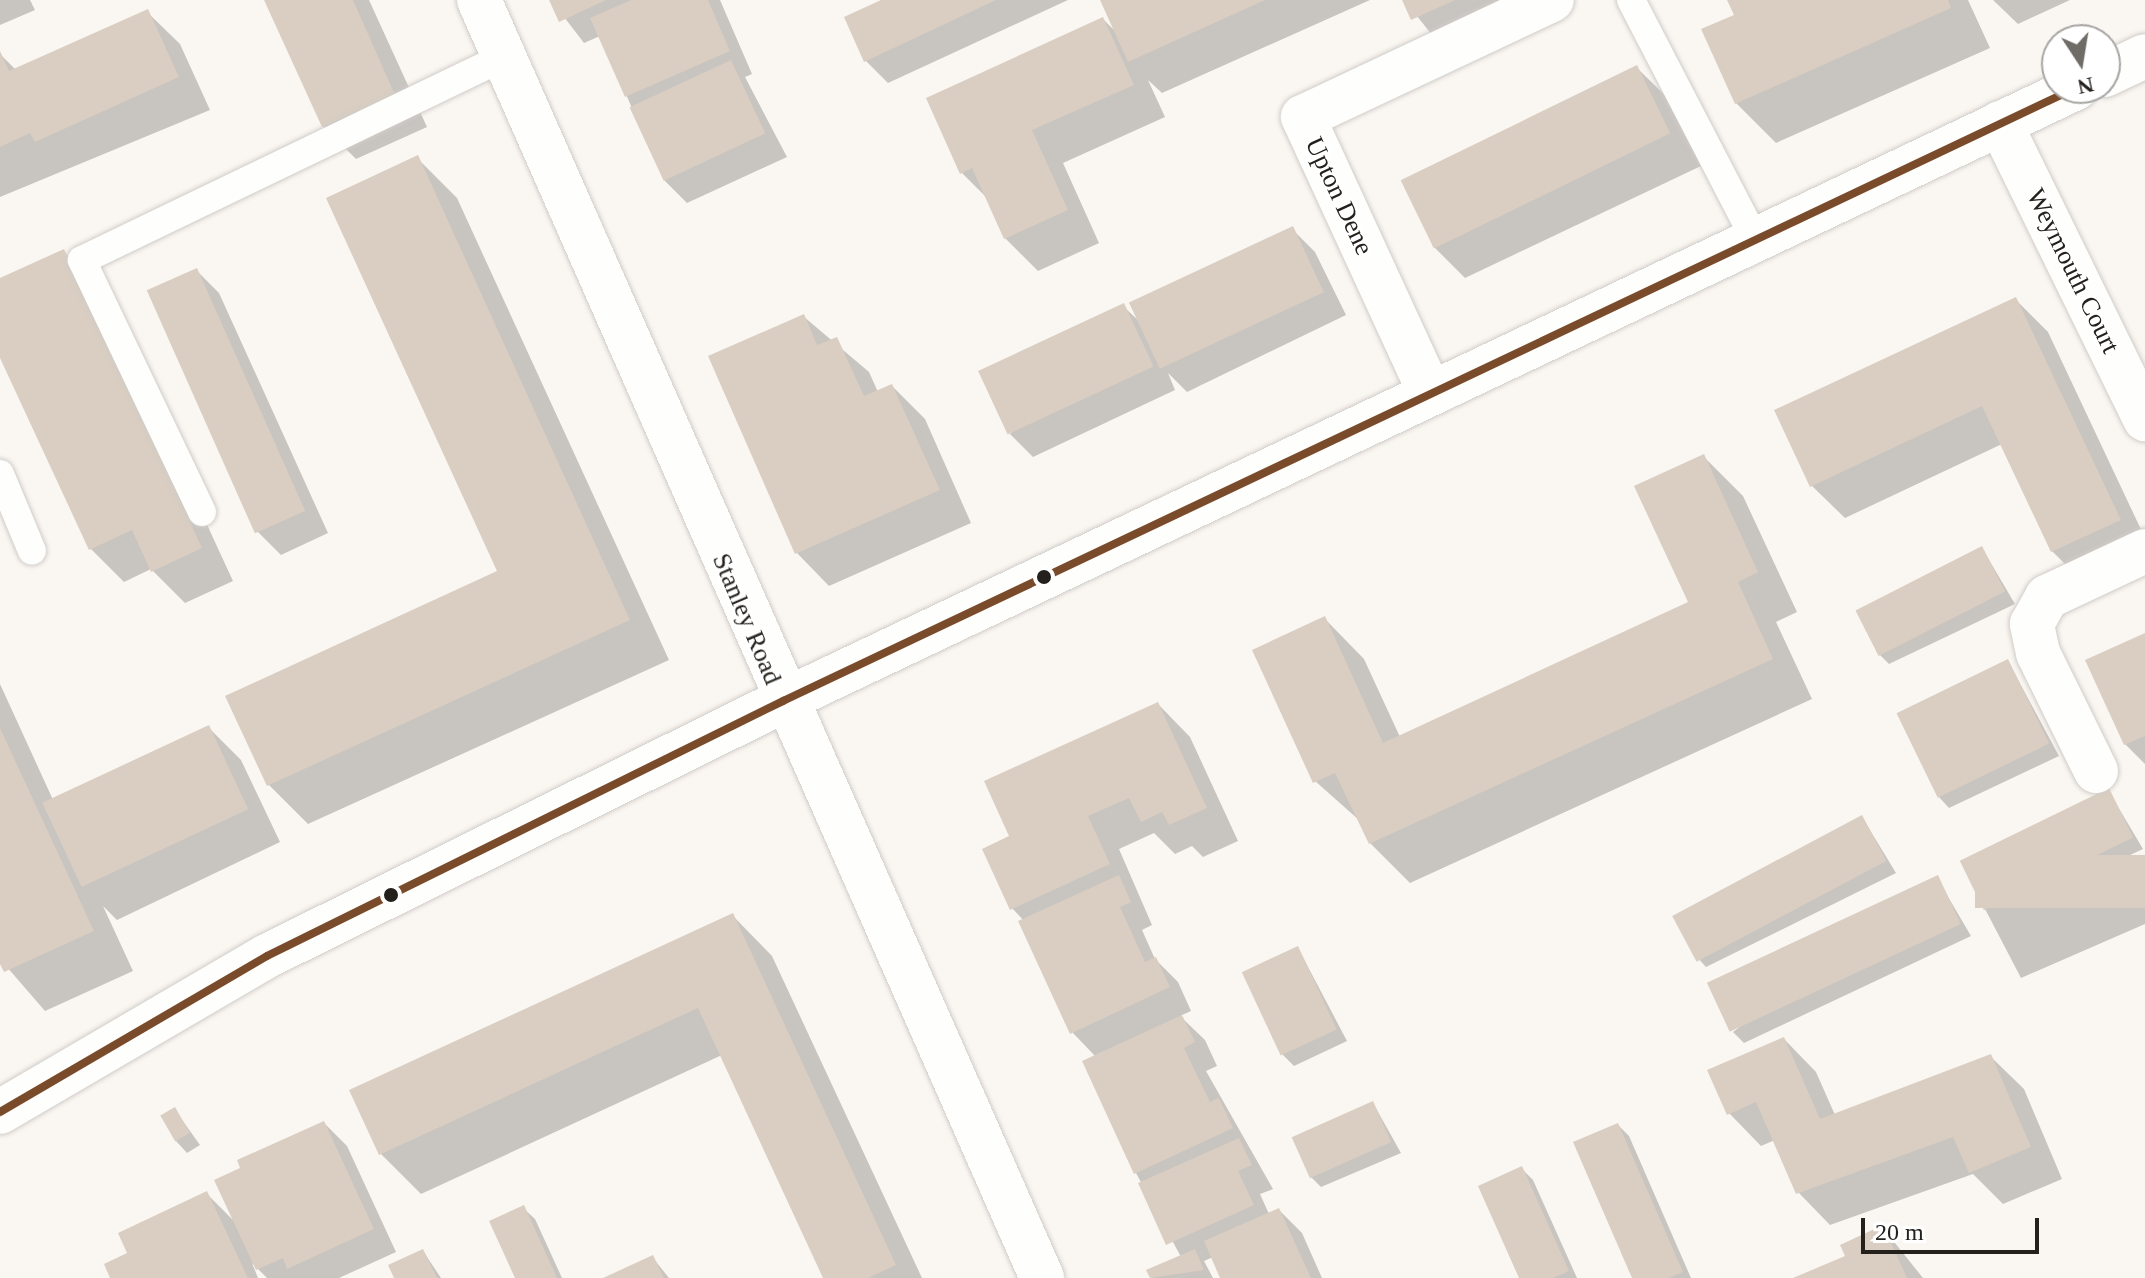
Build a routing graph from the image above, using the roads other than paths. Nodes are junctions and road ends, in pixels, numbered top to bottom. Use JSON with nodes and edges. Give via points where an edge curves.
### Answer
{"nodes":[{"id":1,"x":479,"y":0,"type":"edge"},
{"id":2,"x":1552,"y":0,"type":"edge"},
{"id":3,"x":1631,"y":0,"type":"edge"},
{"id":4,"x":506,"y":56,"type":"junction"},
{"id":5,"x":2145,"y":56,"type":"edge"},
{"id":6,"x":2121,"y":67,"type":"edge"},
{"id":7,"x":2041,"y":104,"type":"edge"},
{"id":8,"x":2000,"y":123,"type":"junction"},
{"id":9,"x":1756,"y":241,"type":"junction"},
{"id":10,"x":1430,"y":393,"type":"junction"},
{"id":11,"x":2145,"y":419,"type":"edge"},
{"id":12,"x":0,"y":474,"type":"edge"},
{"id":13,"x":202,"y":512,"type":"dead end"},
{"id":14,"x":32,"y":551,"type":"dead end"},
{"id":15,"x":2145,"y":551,"type":"edge"},
{"id":16,"x":783,"y":701,"type":"junction"},
{"id":17,"x":2096,"y":771,"type":"dead end"},
{"id":18,"x":0,"y":1112,"type":"edge"},
{"id":19,"x":1042,"y":1278,"type":"edge"}],
"edges":[{"from":1,"to":4,"type":"street","name":"Stanley Road"},
{"from":2,"to":10,"type":"street","name":"Upton Dene","via":[[1303,117]]},
{"from":3,"to":9,"type":"lane"},
{"from":4,"to":13,"type":"lane","via":[[82,260]]},
{"from":4,"to":16,"type":"street","name":"Stanley Road"},
{"from":5,"to":6,"type":"street"},
{"from":7,"to":8,"type":"street"},
{"from":8,"to":9,"type":"street"},
{"from":8,"to":11,"type":"street","name":"Weymouth Court"},
{"from":9,"to":10,"type":"street"},
{"from":10,"to":16,"type":"street"},
{"from":12,"to":14,"type":"lane"},
{"from":15,"to":17,"type":"street","via":[[2047,597],[2032,624],[2038,653]]},
{"from":16,"to":18,"type":"street","via":[[267,956]]},
{"from":16,"to":19,"type":"street","name":"Stanley Road"}]}
